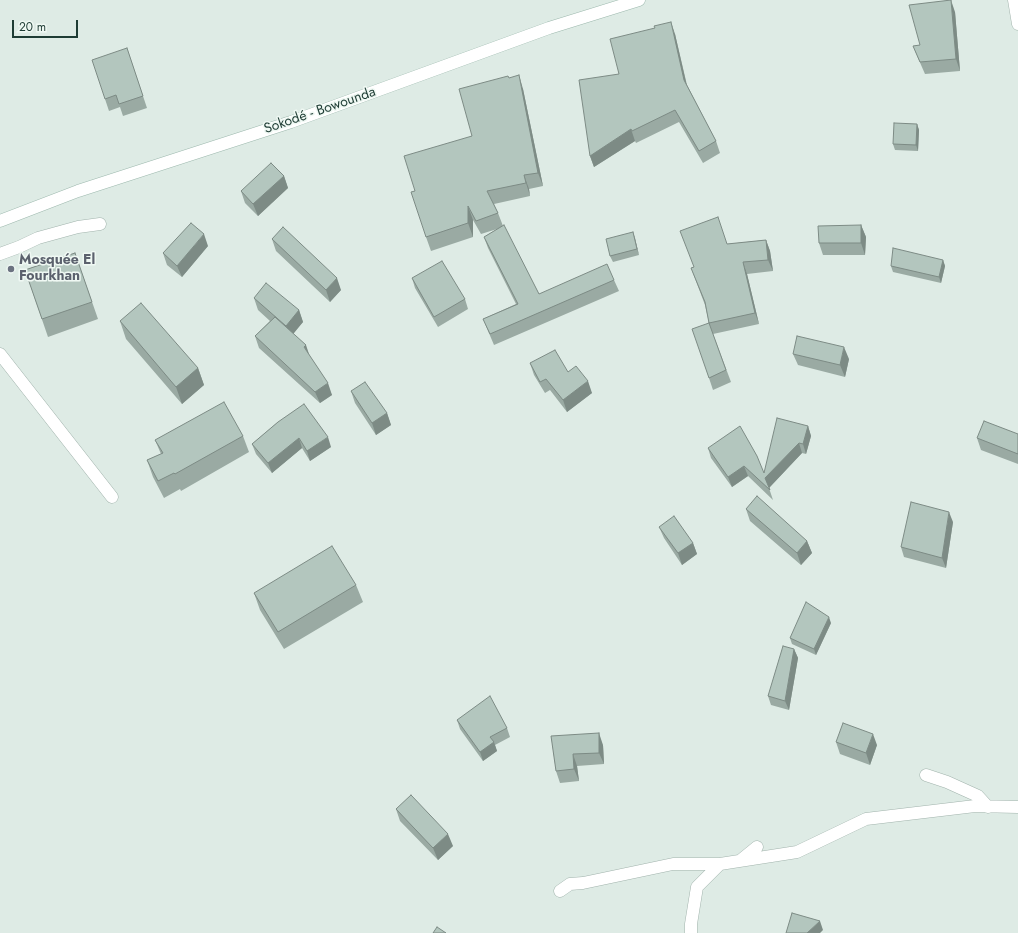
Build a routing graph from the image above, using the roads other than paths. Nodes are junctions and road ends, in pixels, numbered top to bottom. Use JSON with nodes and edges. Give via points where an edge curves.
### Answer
{"nodes":[{"id":1,"x":639,"y":0,"type":"edge"},
{"id":2,"x":1014,"y":0,"type":"edge"},
{"id":3,"x":1018,"y":24,"type":"edge"},
{"id":4,"x":0,"y":221,"type":"edge"},
{"id":5,"x":100,"y":224,"type":"dead end"},
{"id":6,"x":0,"y":254,"type":"edge"},
{"id":7,"x":0,"y":354,"type":"edge"},
{"id":8,"x":112,"y":497,"type":"dead end"},
{"id":9,"x":926,"y":775,"type":"dead end"},
{"id":10,"x":988,"y":807,"type":"junction"},
{"id":11,"x":1018,"y":807,"type":"edge"},
{"id":12,"x":757,"y":847,"type":"dead end"},
{"id":13,"x":740,"y":861,"type":"junction"},
{"id":14,"x":720,"y":864,"type":"junction"},
{"id":15,"x":560,"y":891,"type":"dead end"},
{"id":16,"x":691,"y":933,"type":"edge"}],
"edges":[{"from":1,"to":4,"type":"street","name":"Sokodé - Bowounda","via":[[549,28],[291,122],[78,191]]},
{"from":2,"to":3,"type":"street"},
{"from":5,"to":6,"type":"street","via":[[38,238]]},
{"from":7,"to":8,"type":"street"},
{"from":9,"to":10,"type":"street","via":[[978,796]]},
{"from":10,"to":11,"type":"street"},
{"from":10,"to":13,"type":"street","via":[[975,806],[866,819],[797,852]]},
{"from":12,"to":13,"type":"street"},
{"from":13,"to":14,"type":"street"},
{"from":14,"to":15,"type":"street","via":[[673,864],[570,884]]},
{"from":14,"to":16,"type":"street","via":[[697,888]]}]}
